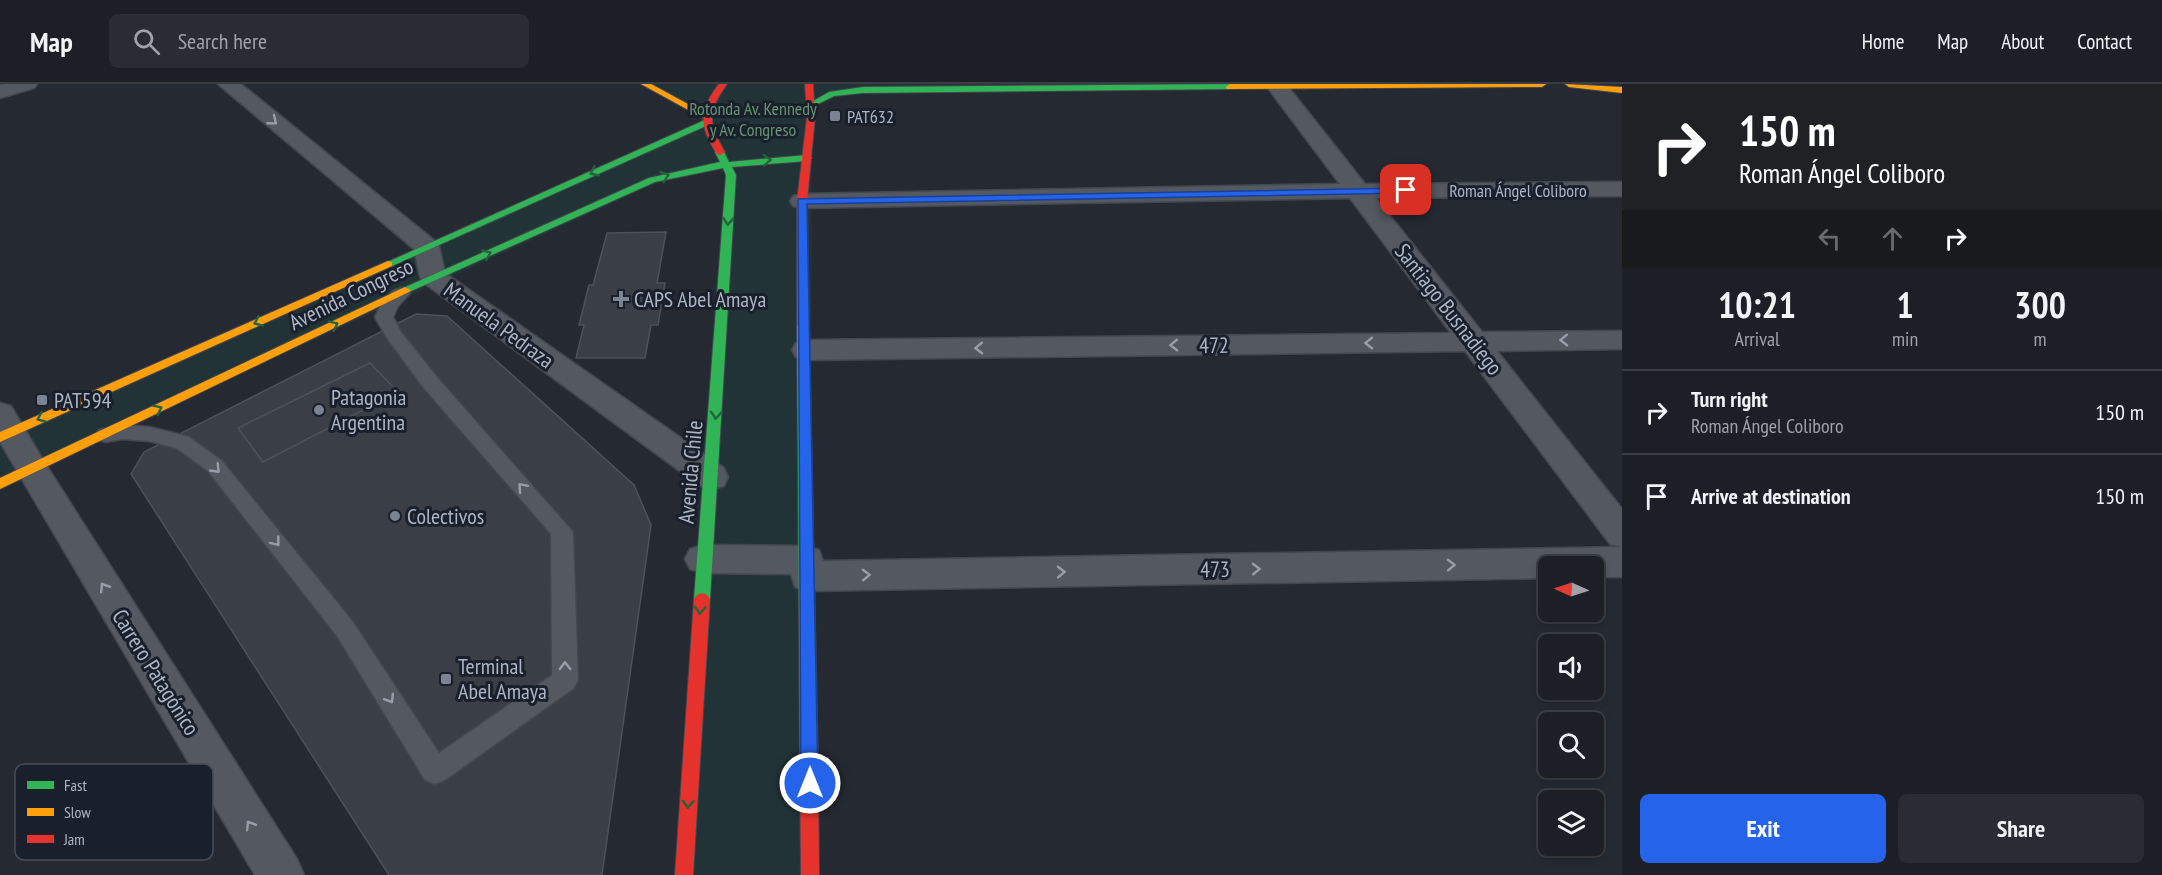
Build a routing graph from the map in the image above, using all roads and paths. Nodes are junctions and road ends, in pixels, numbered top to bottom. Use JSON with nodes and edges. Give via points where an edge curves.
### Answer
{"nodes":[{"id":1,"x":27,"y":84,"type":"edge"},
{"id":2,"x":228,"y":84,"type":"edge"},
{"id":3,"x":645,"y":84,"type":"edge"},
{"id":4,"x":723,"y":84,"type":"edge"},
{"id":5,"x":809,"y":84,"type":"edge"},
{"id":6,"x":1542,"y":84,"type":"edge"},
{"id":7,"x":1569,"y":84,"type":"edge"},
{"id":8,"x":1276,"y":86,"type":"edge"},
{"id":9,"x":1622,"y":90,"type":"edge"},
{"id":10,"x":0,"y":92,"type":"edge"},
{"id":11,"x":812,"y":104,"type":"junction"},
{"id":12,"x":706,"y":119,"type":"junction"},
{"id":13,"x":807,"y":158,"type":"junction"},
{"id":14,"x":728,"y":163,"type":"junction"},
{"id":15,"x":1622,"y":189,"type":"edge"},
{"id":16,"x":1358,"y":191,"type":"junction"},
{"id":17,"x":802,"y":201,"type":"junction"},
{"id":18,"x":426,"y":246,"type":"junction"},
{"id":19,"x":433,"y":278,"type":"junction"},
{"id":20,"x":401,"y":293,"type":"junction"},
{"id":21,"x":1622,"y":340,"type":"edge"},
{"id":22,"x":1474,"y":341,"type":"junction"},
{"id":23,"x":806,"y":350,"type":"junction"},
{"id":24,"x":3,"y":428,"type":"edge"},
{"id":25,"x":105,"y":435,"type":"junction"},
{"id":26,"x":16,"y":476,"type":"edge"},
{"id":27,"x":712,"y":477,"type":"junction"},
{"id":28,"x":1622,"y":534,"type":"edge"},
{"id":29,"x":703,"y":559,"type":"junction"},
{"id":30,"x":1622,"y":562,"type":"edge"},
{"id":31,"x":807,"y":568,"type":"junction"},
{"id":32,"x":207,"y":764,"type":"edge"},
{"id":33,"x":213,"y":773,"type":"edge"},
{"id":34,"x":281,"y":875,"type":"edge"},
{"id":35,"x":684,"y":875,"type":"edge"},
{"id":36,"x":810,"y":875,"type":"edge"}],
"edges":[{"from":1,"to":10,"type":"street"},
{"from":2,"to":18,"type":"street","one_way":true},
{"from":3,"to":12,"type":"main road"},
{"from":4,"to":12,"type":"main road","via":[[711,99]]},
{"from":5,"to":11,"type":"main road"},
{"from":6,"to":8,"type":"main road"},
{"from":7,"to":9,"type":"main road"},
{"from":8,"to":11,"type":"main road","via":[[863,90],[832,94]]},
{"from":8,"to":16,"type":"street","name":"Santiago Busnadiego"},
{"from":11,"to":13,"type":"main road"},
{"from":12,"to":14,"type":"main road","via":[[708,135]]},
{"from":12,"to":18,"type":"main road","name":"Avenida Congreso","one_way":true},
{"from":14,"to":13,"type":"main road","name":"Avenida Congreso","one_way":true},
{"from":13,"to":17,"type":"main road"},
{"from":19,"to":14,"type":"main road","name":"Avenida Congreso","one_way":true,"via":[[652,180],[687,169]]},
{"from":14,"to":27,"type":"main road","name":"Avenida Chile","one_way":true,"via":[[731,175]]},
{"from":15,"to":16,"type":"street","name":"Roman Ángel Coliboro"},
{"from":16,"to":17,"type":"street","name":"Roman Ángel Coliboro"},
{"from":16,"to":22,"type":"street","name":"Santiago Busnadiego"},
{"from":17,"to":23,"type":"main road"},
{"from":18,"to":19,"type":"street","name":"Manuela Pedraza"},
{"from":18,"to":24,"type":"main road","name":"Avenida Congreso","one_way":true},
{"from":19,"to":20,"type":"main road","name":"Avenida Congreso"},
{"from":19,"to":27,"type":"street","name":"Manuela Pedraza"},
{"from":25,"to":20,"type":"main road","name":"Avenida Congreso","one_way":true},
{"from":25,"to":20,"type":"lane","one_way":true,"via":[[149,434],[182,442],[215,466],[345,629],[435,771],[565,681],[562,532],[430,382],[393,334],[384,317]]},
{"from":21,"to":22,"type":"street","name":"472","one_way":true},
{"from":22,"to":23,"type":"street","name":"472","one_way":true},
{"from":22,"to":28,"type":"street","name":"Santiago Busnadiego"},
{"from":23,"to":31,"type":"main road"},
{"from":24,"to":26,"type":"street","name":"Carrero Patagónico"},
{"from":25,"to":26,"type":"main road","name":"Avenida Congreso"},
{"from":32,"to":26,"type":"street","name":"Carrero Patagónico","one_way":true},
{"from":27,"to":29,"type":"main road","name":"Avenida Chile"},
{"from":29,"to":31,"type":"street","name":"473"},
{"from":29,"to":35,"type":"main road","name":"Avenida Chile","one_way":true},
{"from":31,"to":30,"type":"street","name":"473","one_way":true},
{"from":31,"to":36,"type":"main road"},
{"from":34,"to":33,"type":"street","name":"Carrero Patagónico","one_way":true}]}
